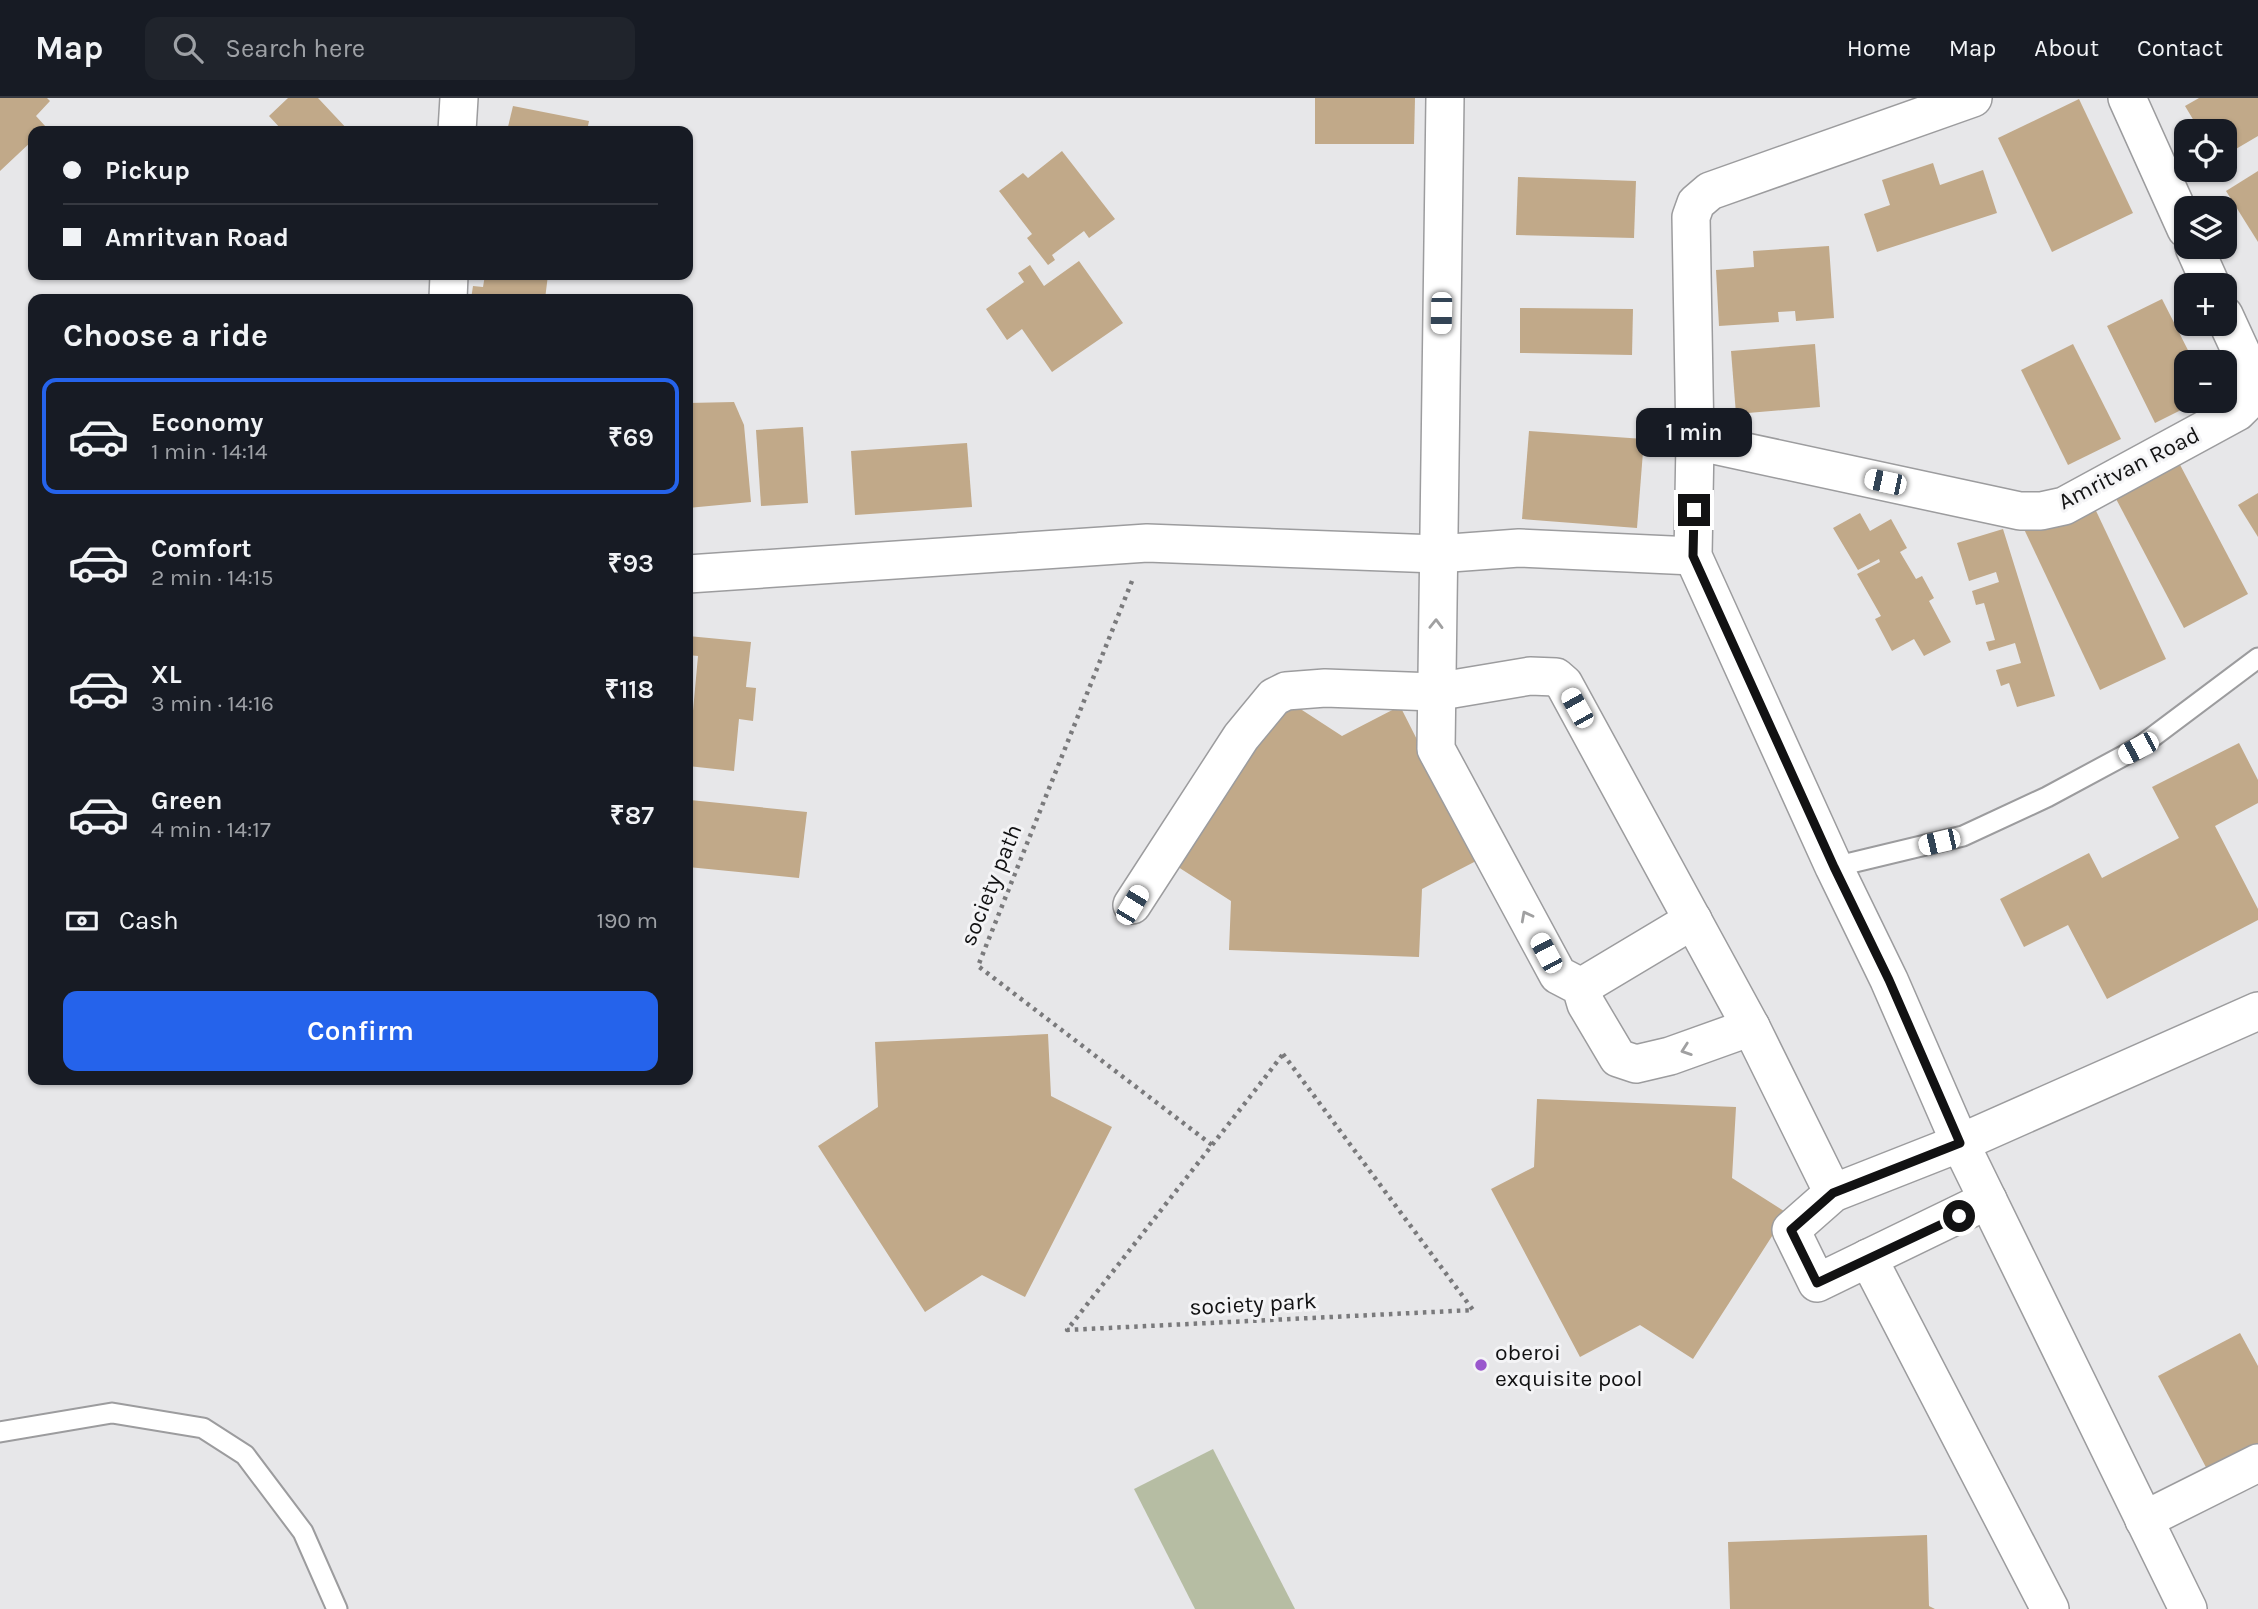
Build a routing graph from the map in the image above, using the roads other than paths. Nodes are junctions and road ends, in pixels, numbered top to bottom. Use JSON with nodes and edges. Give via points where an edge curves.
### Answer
{"nodes":[{"id":1,"x":459,"y":98,"type":"edge"},
{"id":2,"x":1445,"y":98,"type":"edge"},
{"id":3,"x":1973,"y":98,"type":"edge"},
{"id":4,"x":2127,"y":98,"type":"edge"},
{"id":5,"x":457,"y":126,"type":"edge"},
{"id":6,"x":2174,"y":202,"type":"edge"},
{"id":7,"x":2233,"y":336,"type":"edge"},
{"id":8,"x":1695,"y":441,"type":"junction"},
{"id":9,"x":1437,"y":554,"type":"junction"},
{"id":10,"x":1693,"y":556,"type":"junction"},
{"id":11,"x":693,"y":574,"type":"edge"},
{"id":12,"x":2258,"y":658,"type":"edge"},
{"id":13,"x":1435,"y":692,"type":"junction"},
{"id":14,"x":1834,"y":867,"type":"junction"},
{"id":15,"x":1132,"y":905,"type":"dead end"},
{"id":16,"x":1693,"y":920,"type":"junction"},
{"id":17,"x":1581,"y":987,"type":"junction"},
{"id":18,"x":2258,"y":1011,"type":"edge"},
{"id":19,"x":1751,"y":1027,"type":"junction"},
{"id":20,"x":1960,"y":1143,"type":"junction"},
{"id":21,"x":1833,"y":1193,"type":"junction"},
{"id":22,"x":1988,"y":1200,"type":"junction"},
{"id":23,"x":1868,"y":1258,"type":"junction"},
{"id":24,"x":0,"y":1432,"type":"edge"},
{"id":25,"x":2258,"y":1463,"type":"edge"},
{"id":26,"x":2144,"y":1520,"type":"junction"},
{"id":27,"x":337,"y":1609,"type":"edge"},
{"id":28,"x":2050,"y":1609,"type":"edge"},
{"id":29,"x":2188,"y":1609,"type":"edge"}],
"edges":[{"from":1,"to":5,"type":"street"},
{"from":2,"to":9,"type":"street"},
{"from":3,"to":8,"type":"street","via":[[1710,191],[1696,203],[1691,217]]},
{"from":4,"to":6,"type":"street"},
{"from":7,"to":8,"type":"street","name":"Amritvan Road","via":[[2252,378],[2254,390],[2247,402],[2237,412],[2064,506],[2020,511]]},
{"from":8,"to":10,"type":"street"},
{"from":9,"to":10,"type":"street","via":[[1519,548]]},
{"from":9,"to":11,"type":"street","via":[[1147,543]]},
{"from":13,"to":9,"type":"street","one_way":true},
{"from":10,"to":14,"type":"street"},
{"from":12,"to":14,"type":"lane","via":[[2138,748],[2047,797],[1964,836]]},
{"from":13,"to":15,"type":"street","via":[[1302,688],[1274,697],[1241,737]]},
{"from":13,"to":16,"type":"street","via":[[1530,676],[1562,681]]},
{"from":17,"to":13,"type":"street","one_way":true,"via":[[1558,975],[1436,749]]},
{"from":14,"to":20,"type":"street"},
{"from":16,"to":17,"type":"street"},
{"from":16,"to":19,"type":"street"},
{"from":19,"to":17,"type":"street","one_way":true,"via":[[1670,1056],[1627,1062],[1611,1048]]},
{"from":18,"to":20,"type":"street"},
{"from":19,"to":21,"type":"street"},
{"from":20,"to":21,"type":"street"},
{"from":20,"to":22,"type":"street"},
{"from":21,"to":23,"type":"street","via":[[1791,1230],[1817,1283]]},
{"from":22,"to":23,"type":"street"},
{"from":22,"to":26,"type":"street"},
{"from":23,"to":28,"type":"street"},
{"from":24,"to":27,"type":"lane","via":[[112,1413],[203,1428],[245,1455],[303,1532]]},
{"from":25,"to":26,"type":"street"},
{"from":26,"to":29,"type":"street"}]}
